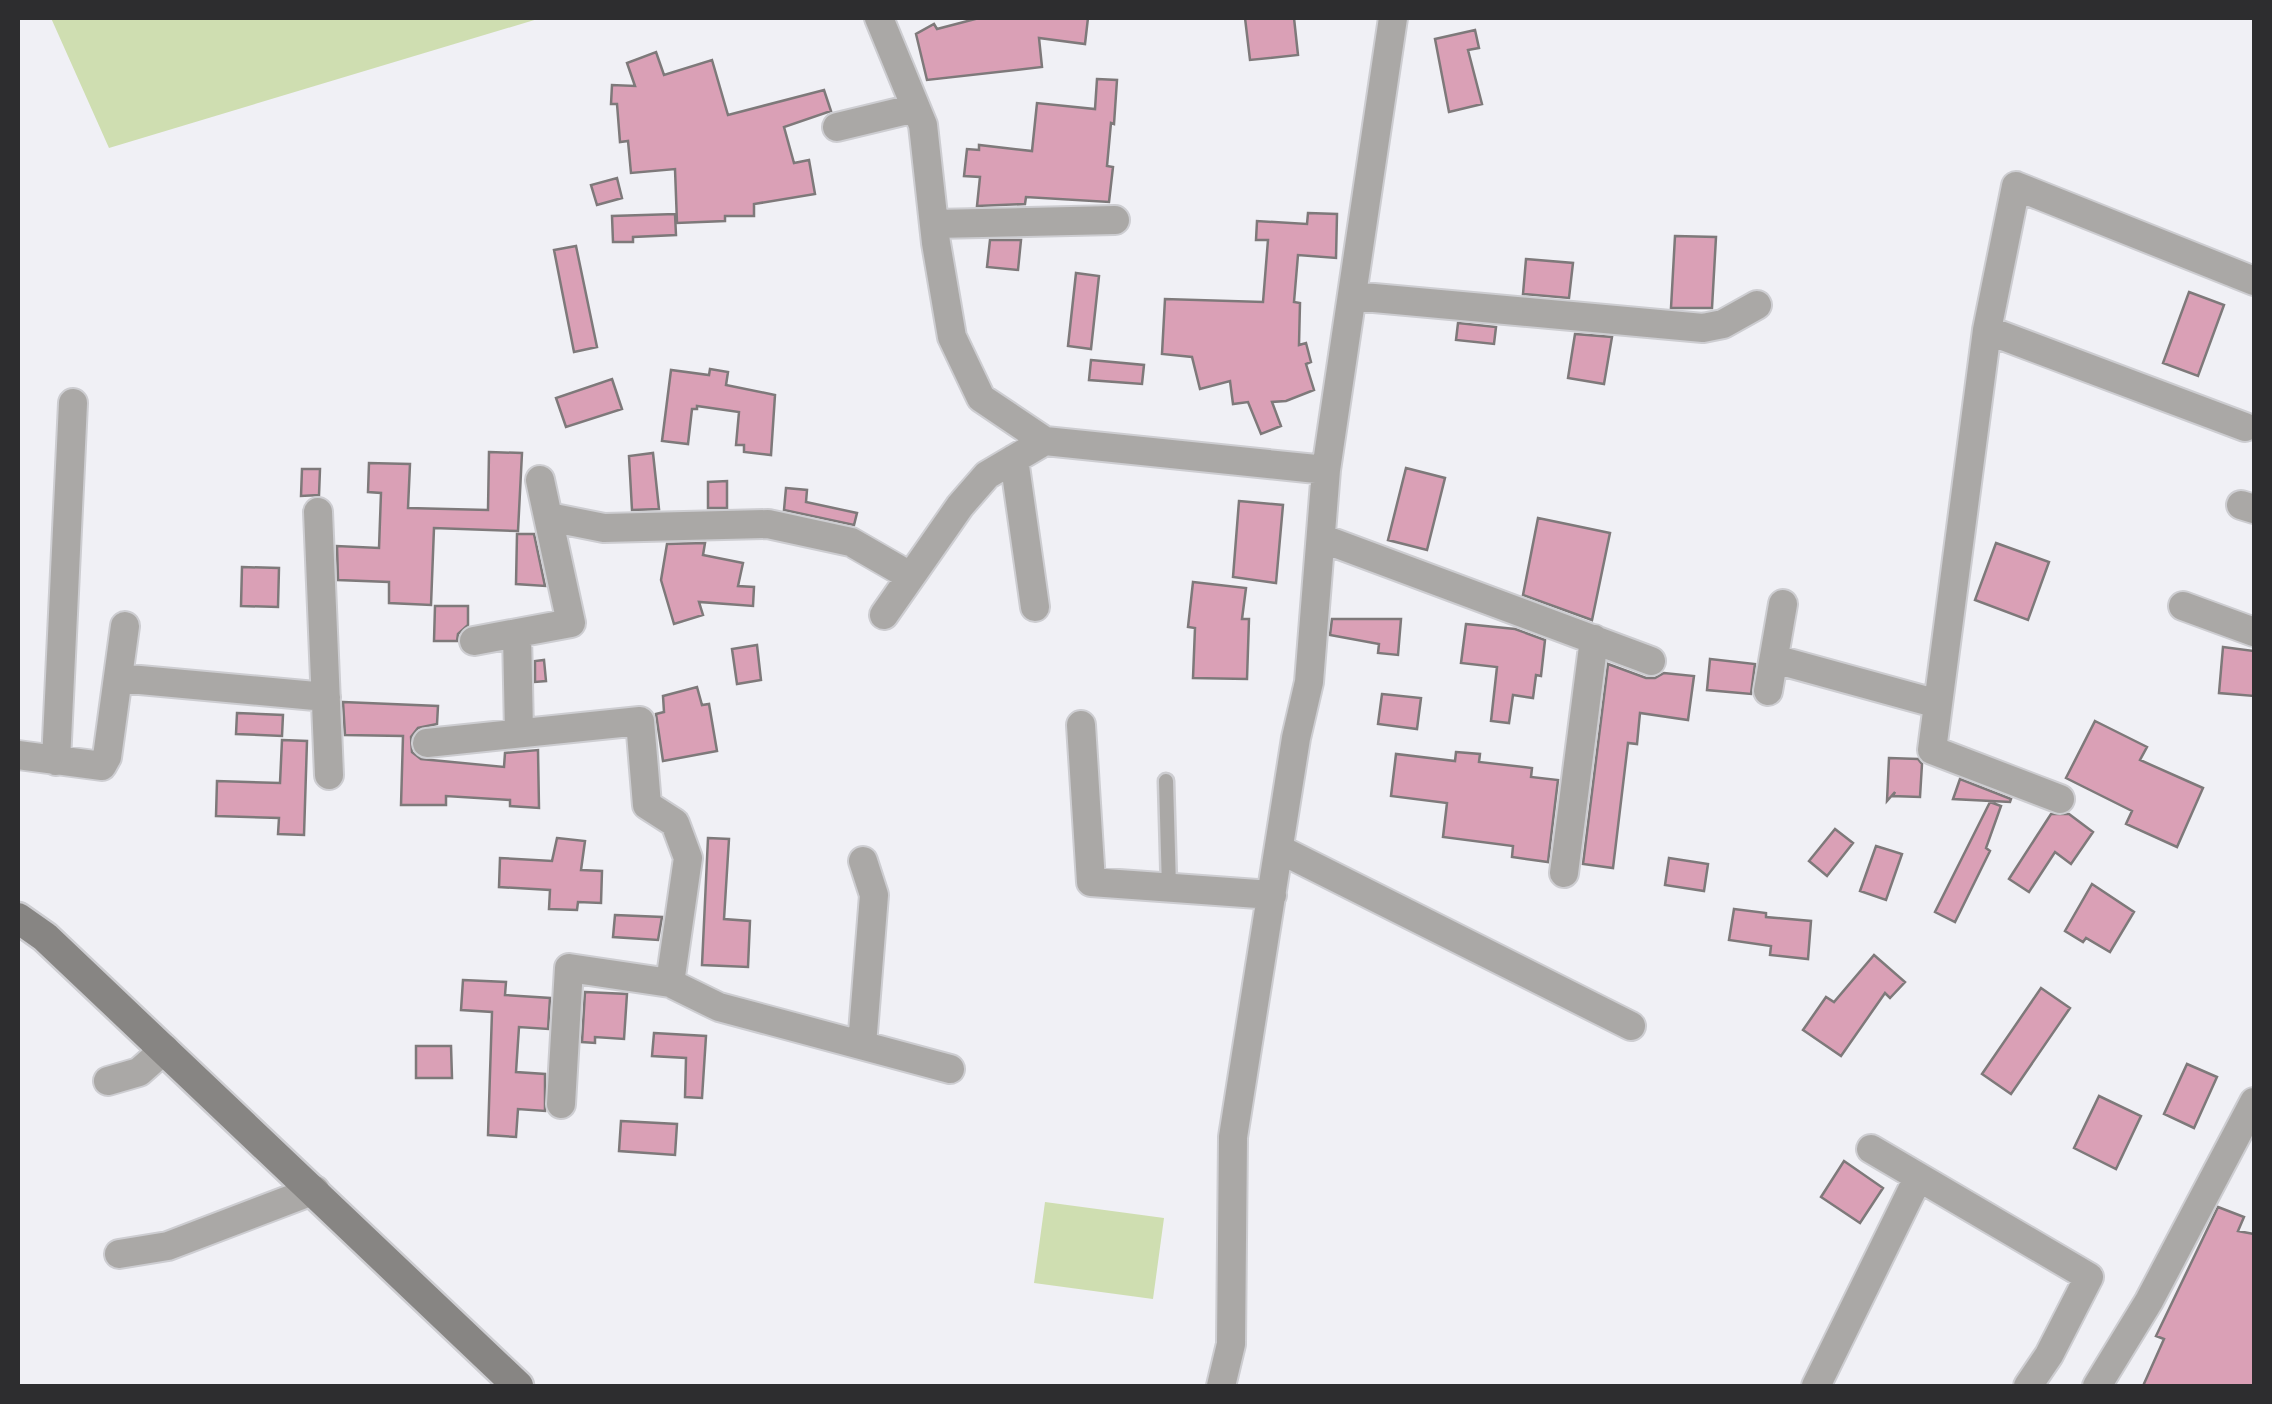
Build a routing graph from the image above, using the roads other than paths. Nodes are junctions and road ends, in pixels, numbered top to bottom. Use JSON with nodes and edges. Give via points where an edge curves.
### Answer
{"nodes":[{"id":1,"x":879,"y":18,"type":"edge"},
{"id":2,"x":1393,"y":18,"type":"edge"},
{"id":3,"x":916,"y":108,"type":"junction"},
{"id":4,"x":837,"y":127,"type":"dead end"},
{"id":5,"x":1114,"y":220,"type":"dead end"},
{"id":6,"x":934,"y":224,"type":"junction"},
{"id":7,"x":2254,"y":281,"type":"edge"},
{"id":8,"x":1352,"y":296,"type":"junction"},
{"id":9,"x":1757,"y":305,"type":"dead end"},
{"id":10,"x":1987,"y":330,"type":"junction"},
{"id":11,"x":73,"y":402,"type":"dead end"},
{"id":12,"x":2245,"y":427,"type":"dead end"},
{"id":13,"x":1045,"y":441,"type":"junction"},
{"id":14,"x":1014,"y":459,"type":"junction"},
{"id":15,"x":1326,"y":470,"type":"junction"},
{"id":16,"x":540,"y":480,"type":"dead end"},
{"id":17,"x":318,"y":512,"type":"dead end"},
{"id":18,"x":549,"y":517,"type":"junction"},
{"id":19,"x":1321,"y":538,"type":"junction"},
{"id":20,"x":910,"y":576,"type":"junction"},
{"id":21,"x":1783,"y":604,"type":"dead end"},
{"id":22,"x":2183,"y":606,"type":"dead end"},
{"id":23,"x":1035,"y":607,"type":"dead end"},
{"id":24,"x":884,"y":615,"type":"dead end"},
{"id":25,"x":125,"y":626,"type":"dead end"},
{"id":26,"x":2254,"y":632,"type":"edge"},
{"id":27,"x":516,"y":633,"type":"junction"},
{"id":28,"x":1594,"y":639,"type":"junction"},
{"id":29,"x":474,"y":641,"type":"dead end"},
{"id":30,"x":1774,"y":660,"type":"junction"},
{"id":31,"x":1651,"y":661,"type":"dead end"},
{"id":32,"x":118,"y":678,"type":"junction"},
{"id":33,"x":1768,"y":691,"type":"dead end"},
{"id":34,"x":326,"y":698,"type":"junction"},
{"id":35,"x":1938,"y":704,"type":"junction"},
{"id":36,"x":1080,"y":725,"type":"dead end"},
{"id":37,"x":519,"y":733,"type":"junction"},
{"id":38,"x":427,"y":743,"type":"dead end"},
{"id":39,"x":18,"y":755,"type":"edge"},
{"id":40,"x":56,"y":761,"type":"junction"},
{"id":41,"x":329,"y":775,"type":"dead end"},
{"id":42,"x":1166,"y":781,"type":"dead end"},
{"id":43,"x":2060,"y":799,"type":"dead end"},
{"id":44,"x":1279,"y":849,"type":"junction"},
{"id":45,"x":863,"y":861,"type":"dead end"},
{"id":46,"x":1564,"y":872,"type":"dead end"},
{"id":47,"x":1170,"y":888,"type":"junction"},
{"id":48,"x":1272,"y":895,"type":"junction"},
{"id":49,"x":18,"y":918,"type":"edge"},
{"id":50,"x":670,"y":983,"type":"junction"},
{"id":51,"x":1631,"y":1026,"type":"dead end"},
{"id":52,"x":862,"y":1045,"type":"junction"},
{"id":53,"x":165,"y":1050,"type":"junction"},
{"id":54,"x":950,"y":1068,"type":"dead end"},
{"id":55,"x":108,"y":1081,"type":"dead end"},
{"id":56,"x":2254,"y":1102,"type":"edge"},
{"id":57,"x":561,"y":1104,"type":"dead end"},
{"id":58,"x":1871,"y":1149,"type":"dead end"},
{"id":59,"x":1918,"y":1178,"type":"junction"},
{"id":60,"x":314,"y":1190,"type":"junction"},
{"id":61,"x":118,"y":1254,"type":"dead end"},
{"id":62,"x":518,"y":1386,"type":"edge"},
{"id":63,"x":1221,"y":1386,"type":"edge"},
{"id":64,"x":1816,"y":1386,"type":"edge"},
{"id":65,"x":2028,"y":1386,"type":"edge"},
{"id":66,"x":2097,"y":1386,"type":"edge"}],
"edges":[{"from":1,"to":3,"type":"street"},
{"from":2,"to":8,"type":"street"},
{"from":3,"to":4,"type":"street"},
{"from":3,"to":6,"type":"street"},
{"from":5,"to":6,"type":"street"},
{"from":6,"to":13,"type":"street","via":[[952,337],[981,398]]},
{"from":7,"to":10,"type":"street","via":[[2016,186]]},
{"from":8,"to":9,"type":"street","via":[[1703,328]]},
{"from":8,"to":15,"type":"street"},
{"from":10,"to":12,"type":"street"},
{"from":10,"to":35,"type":"street"},
{"from":11,"to":40,"type":"street"},
{"from":13,"to":14,"type":"street"},
{"from":13,"to":15,"type":"street"},
{"from":14,"to":20,"type":"street","via":[[986,475]]},
{"from":14,"to":23,"type":"street"},
{"from":15,"to":19,"type":"street"},
{"from":16,"to":18,"type":"street"},
{"from":17,"to":34,"type":"street"},
{"from":18,"to":20,"type":"street","via":[[604,528],[768,524],[851,542]]},
{"from":18,"to":27,"type":"street","via":[[571,623]]},
{"from":19,"to":28,"type":"street"},
{"from":19,"to":44,"type":"street","via":[[1309,682]]},
{"from":20,"to":24,"type":"street"},
{"from":21,"to":30,"type":"street"},
{"from":22,"to":26,"type":"street"},
{"from":25,"to":32,"type":"street"},
{"from":27,"to":29,"type":"street"},
{"from":27,"to":37,"type":"street"},
{"from":28,"to":31,"type":"street"},
{"from":28,"to":46,"type":"street"},
{"from":30,"to":33,"type":"street"},
{"from":30,"to":35,"type":"street"},
{"from":32,"to":34,"type":"street"},
{"from":32,"to":40,"type":"street","via":[[102,766]]},
{"from":34,"to":41,"type":"street"},
{"from":35,"to":43,"type":"street","via":[[1932,750]]},
{"from":36,"to":47,"type":"street","via":[[1091,882]]},
{"from":37,"to":38,"type":"street"},
{"from":37,"to":50,"type":"street","via":[[640,720],[647,805],[676,823],[688,858]]},
{"from":39,"to":40,"type":"street"},
{"from":42,"to":47,"type":"lane"},
{"from":44,"to":48,"type":"street"},
{"from":44,"to":51,"type":"street"},
{"from":45,"to":52,"type":"street","via":[[874,895]]},
{"from":47,"to":48,"type":"street"},
{"from":48,"to":63,"type":"street","via":[[1233,1137],[1231,1344]]},
{"from":49,"to":53,"type":"street"},
{"from":50,"to":52,"type":"street","via":[[718,1008]]},
{"from":50,"to":57,"type":"street","via":[[569,968]]},
{"from":52,"to":54,"type":"street"},
{"from":53,"to":55,"type":"street","via":[[138,1072]]},
{"from":53,"to":60,"type":"street"},
{"from":56,"to":66,"type":"street"},
{"from":58,"to":59,"type":"street"},
{"from":59,"to":64,"type":"street"},
{"from":59,"to":65,"type":"street","via":[[2089,1277]]},
{"from":60,"to":61,"type":"street","via":[[168,1246]]},
{"from":60,"to":62,"type":"street"}]}
